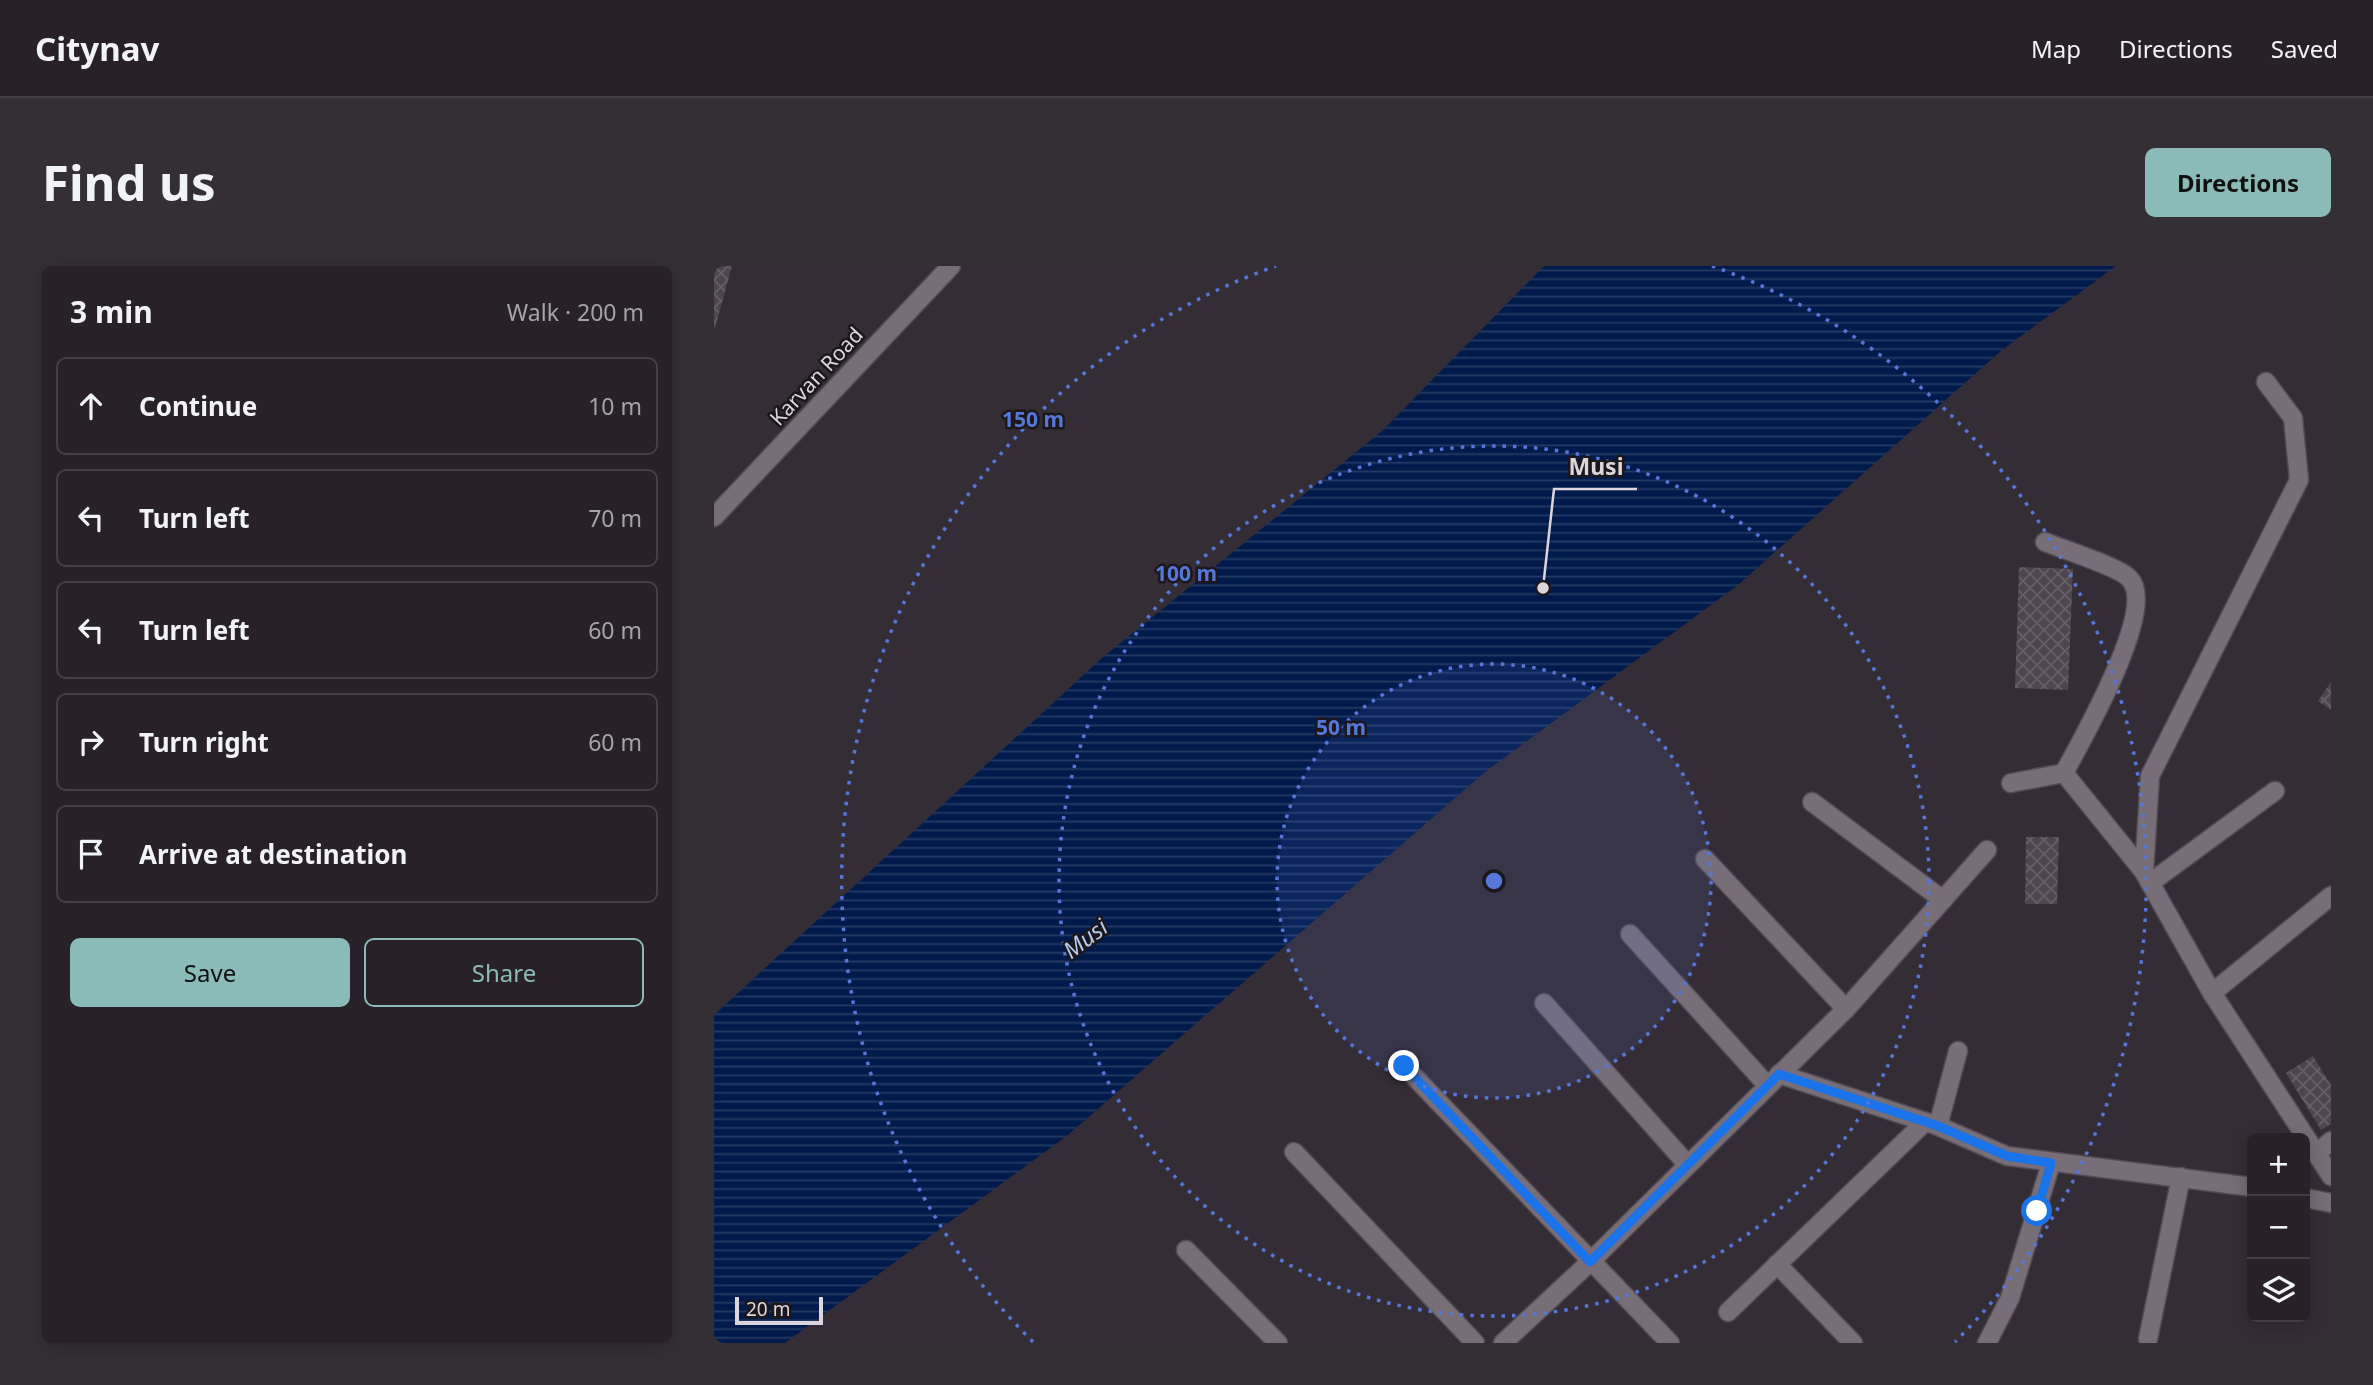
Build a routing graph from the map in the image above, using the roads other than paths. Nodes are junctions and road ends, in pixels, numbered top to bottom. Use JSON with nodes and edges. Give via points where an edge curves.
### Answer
{"nodes":[{"id":1,"x":951,"y":266,"type":"edge"},
{"id":2,"x":2266,"y":382,"type":"dead end"},
{"id":3,"x":714,"y":517,"type":"edge"},
{"id":4,"x":2045,"y":542,"type":"dead end"},
{"id":5,"x":2064,"y":773,"type":"junction"},
{"id":6,"x":2011,"y":783,"type":"dead end"},
{"id":7,"x":2275,"y":791,"type":"dead end"},
{"id":8,"x":1812,"y":802,"type":"dead end"},
{"id":9,"x":1987,"y":850,"type":"dead end"},
{"id":10,"x":1705,"y":859,"type":"dead end"},
{"id":11,"x":2147,"y":878,"type":"junction"},
{"id":12,"x":2331,"y":896,"type":"edge"},
{"id":13,"x":1943,"y":900,"type":"junction"},
{"id":14,"x":1630,"y":934,"type":"dead end"},
{"id":15,"x":2212,"y":993,"type":"junction"},
{"id":16,"x":1544,"y":1003,"type":"dead end"},
{"id":17,"x":1846,"y":1009,"type":"junction"},
{"id":18,"x":1958,"y":1051,"type":"dead end"},
{"id":19,"x":1404,"y":1066,"type":"dead end"},
{"id":20,"x":1773,"y":1079,"type":"junction"},
{"id":21,"x":1931,"y":1124,"type":"junction"},
{"id":22,"x":2331,"y":1141,"type":"edge"},
{"id":23,"x":1294,"y":1152,"type":"dead end"},
{"id":24,"x":2316,"y":1154,"type":"junction"},
{"id":25,"x":2051,"y":1163,"type":"junction"},
{"id":26,"x":1687,"y":1164,"type":"junction"},
{"id":27,"x":2331,"y":1176,"type":"edge"},
{"id":28,"x":2181,"y":1177,"type":"junction"},
{"id":29,"x":2247,"y":1186,"type":"edge"},
{"id":30,"x":2310,"y":1199,"type":"edge"},
{"id":31,"x":2331,"y":1203,"type":"edge"},
{"id":32,"x":1186,"y":1250,"type":"dead end"},
{"id":33,"x":1590,"y":1262,"type":"junction"},
{"id":34,"x":1777,"y":1264,"type":"junction"},
{"id":35,"x":1728,"y":1312,"type":"dead end"},
{"id":36,"x":2148,"y":1339,"type":"dead end"},
{"id":37,"x":1278,"y":1343,"type":"edge"},
{"id":38,"x":1475,"y":1343,"type":"edge"},
{"id":39,"x":1503,"y":1343,"type":"edge"},
{"id":40,"x":1670,"y":1343,"type":"edge"},
{"id":41,"x":1853,"y":1343,"type":"edge"},
{"id":42,"x":1987,"y":1343,"type":"edge"}],
"edges":[{"from":1,"to":3,"type":"street","name":"Karvan Road"},
{"from":2,"to":11,"type":"street","via":[[2294,418],[2300,480],[2150,776]]},
{"from":4,"to":5,"type":"street","via":[[2129,577],[2137,592],[2134,616],[2109,690]]},
{"from":5,"to":6,"type":"street"},
{"from":5,"to":11,"type":"street"},
{"from":7,"to":11,"type":"street"},
{"from":8,"to":13,"type":"street"},
{"from":9,"to":13,"type":"street"},
{"from":10,"to":17,"type":"street"},
{"from":11,"to":15,"type":"street"},
{"from":12,"to":15,"type":"street"},
{"from":13,"to":17,"type":"street"},
{"from":14,"to":20,"type":"street"},
{"from":15,"to":24,"type":"street"},
{"from":16,"to":26,"type":"street"},
{"from":17,"to":20,"type":"street"},
{"from":18,"to":21,"type":"street"},
{"from":19,"to":33,"type":"street"},
{"from":20,"to":21,"type":"street"},
{"from":20,"to":26,"type":"street"},
{"from":21,"to":25,"type":"street","via":[[2007,1156]]},
{"from":21,"to":34,"type":"street"},
{"from":22,"to":24,"type":"street"},
{"from":23,"to":38,"type":"street"},
{"from":24,"to":27,"type":"street"},
{"from":25,"to":28,"type":"street"},
{"from":25,"to":42,"type":"street","via":[[2010,1298]]},
{"from":26,"to":33,"type":"street"},
{"from":28,"to":29,"type":"street"},
{"from":28,"to":36,"type":"street"},
{"from":30,"to":31,"type":"street"},
{"from":32,"to":37,"type":"street"},
{"from":33,"to":39,"type":"street"},
{"from":33,"to":40,"type":"street"},
{"from":34,"to":35,"type":"street"},
{"from":34,"to":41,"type":"street"}]}
